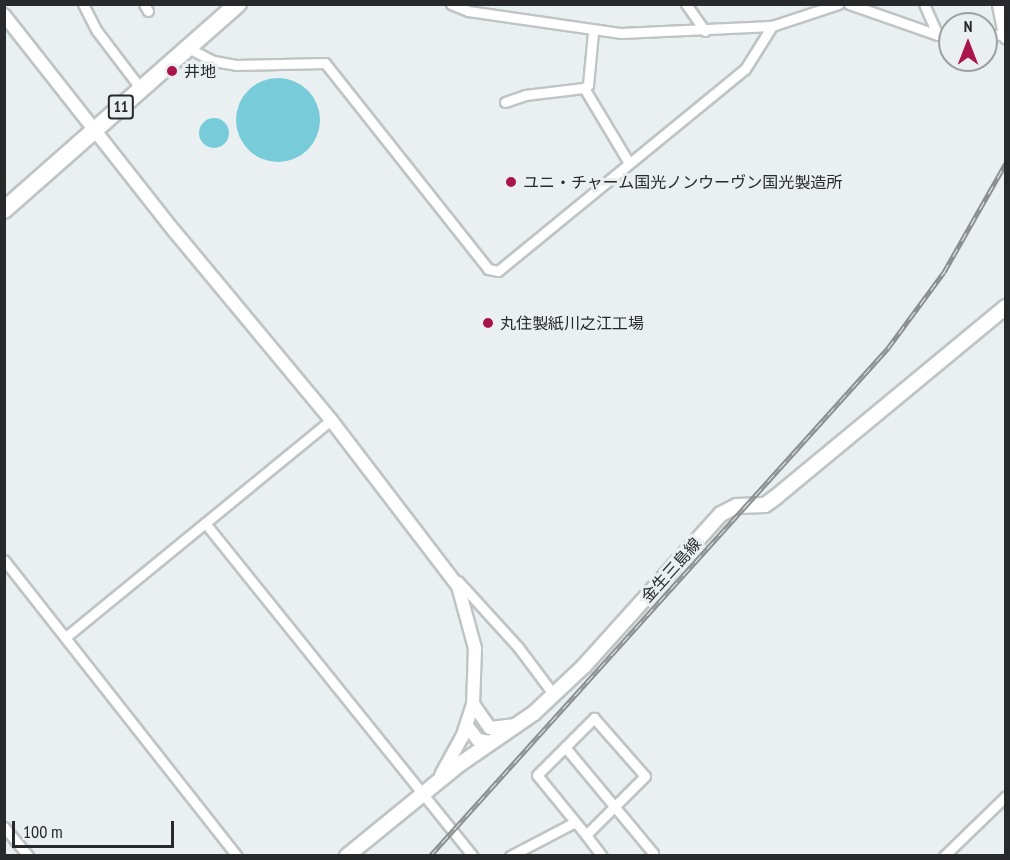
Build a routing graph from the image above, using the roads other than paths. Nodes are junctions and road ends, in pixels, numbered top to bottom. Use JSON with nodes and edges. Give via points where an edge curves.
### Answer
{"nodes":[{"id":1,"x":83,"y":4,"type":"edge"},
{"id":2,"x":451,"y":4,"type":"edge"},
{"id":3,"x":686,"y":4,"type":"edge"},
{"id":4,"x":838,"y":4,"type":"edge"},
{"id":5,"x":849,"y":4,"type":"edge"},
{"id":6,"x":924,"y":4,"type":"edge"},
{"id":7,"x":1000,"y":4,"type":"edge"},
{"id":8,"x":233,"y":6,"type":"edge"},
{"id":9,"x":4,"y":15,"type":"edge"},
{"id":10,"x":772,"y":26,"type":"junction"},
{"id":11,"x":705,"y":31,"type":"junction"},
{"id":12,"x":593,"y":32,"type":"junction"},
{"id":13,"x":938,"y":35,"type":"joint"},
{"id":14,"x":1005,"y":35,"type":"edge"},
{"id":15,"x":188,"y":48,"type":"junction"},
{"id":16,"x":584,"y":88,"type":"junction"},
{"id":17,"x":141,"y":89,"type":"junction"},
{"id":18,"x":505,"y":102,"type":"dead end"},
{"id":19,"x":94,"y":130,"type":"junction"},
{"id":20,"x":629,"y":163,"type":"junction"},
{"id":21,"x":4,"y":210,"type":"edge"},
{"id":22,"x":1005,"y":307,"type":"edge"},
{"id":23,"x":331,"y":420,"type":"junction"},
{"id":24,"x":205,"y":523,"type":"junction"},
{"id":25,"x":4,"y":560,"type":"edge"},
{"id":26,"x":446,"y":568,"type":"junction"},
{"id":27,"x":67,"y":636,"type":"junction"},
{"id":28,"x":554,"y":695,"type":"junction"},
{"id":29,"x":473,"y":704,"type":"junction"},
{"id":30,"x":518,"y":724,"type":"junction"},
{"id":31,"x":466,"y":726,"type":"junction"},
{"id":32,"x":490,"y":742,"type":"junction"},
{"id":33,"x":565,"y":747,"type":"junction"},
{"id":34,"x":426,"y":793,"type":"junction"},
{"id":35,"x":1005,"y":796,"type":"edge"},
{"id":36,"x":614,"y":807,"type":"junction"},
{"id":37,"x":575,"y":822,"type":"junction"},
{"id":38,"x":4,"y":827,"type":"edge"},
{"id":39,"x":586,"y":835,"type":"junction"},
{"id":40,"x":28,"y":855,"type":"edge"},
{"id":41,"x":237,"y":855,"type":"edge"},
{"id":42,"x":347,"y":855,"type":"edge"},
{"id":43,"x":473,"y":855,"type":"edge"},
{"id":44,"x":510,"y":855,"type":"edge"},
{"id":45,"x":602,"y":855,"type":"edge"},
{"id":46,"x":651,"y":855,"type":"edge"},
{"id":47,"x":944,"y":855,"type":"edge"}],
"edges":[{"from":1,"to":17,"type":"street","via":[[96,31]]},
{"from":2,"to":12,"type":"street","via":[[468,11]]},
{"from":3,"to":11,"type":"street"},
{"from":4,"to":10,"type":"street"},
{"from":5,"to":13,"type":"street"},
{"from":6,"to":13,"type":"street"},
{"from":7,"to":14,"type":"main road"},
{"from":8,"to":15,"type":"highway","number":"11"},
{"from":9,"to":19,"type":"street"},
{"from":10,"to":11,"type":"street"},
{"from":10,"to":20,"type":"street","via":[[745,69]]},
{"from":11,"to":12,"type":"street"},
{"from":12,"to":16,"type":"street","via":[[588,85]]},
{"from":15,"to":17,"type":"highway","number":"11"},
{"from":15,"to":20,"type":"street","via":[[236,65],[325,63],[488,269],[498,271]]},
{"from":16,"to":18,"type":"street","via":[[525,95]]},
{"from":16,"to":20,"type":"street"},
{"from":17,"to":19,"type":"highway","number":"11"},
{"from":19,"to":21,"type":"highway","number":"11"},
{"from":19,"to":23,"type":"street"},
{"from":22,"to":28,"type":"main road","name":"金生三島線","via":[[776,497],[765,505],[737,506],[721,514]]},
{"from":23,"to":24,"type":"street"},
{"from":23,"to":26,"type":"street"},
{"from":24,"to":27,"type":"street"},
{"from":24,"to":34,"type":"street"},
{"from":25,"to":27,"type":"street"},
{"from":26,"to":28,"type":"street","via":[[518,646]]},
{"from":26,"to":29,"type":"street","via":[[464,603],[475,648]]},
{"from":27,"to":41,"type":"street"},
{"from":28,"to":30,"type":"main road","name":"金生三島線"},
{"from":29,"to":30,"type":"street","via":[[490,728]]},
{"from":29,"to":31,"type":"street"},
{"from":30,"to":32,"type":"main road","name":"金生三島線"},
{"from":31,"to":32,"type":"street","via":[[478,740]]},
{"from":31,"to":34,"type":"street","via":[[449,766]]},
{"from":32,"to":34,"type":"main road","name":"金生三島線"},
{"from":33,"to":36,"type":"street"},
{"from":33,"to":36,"type":"street","via":[[594,718],[645,776]]},
{"from":33,"to":37,"type":"street","via":[[537,775]]},
{"from":34,"to":42,"type":"main road","name":"金生三島線"},
{"from":34,"to":43,"type":"street"},
{"from":35,"to":47,"type":"street"},
{"from":36,"to":39,"type":"street"},
{"from":36,"to":46,"type":"street"},
{"from":37,"to":39,"type":"street"},
{"from":37,"to":44,"type":"street"},
{"from":38,"to":40,"type":"street"},
{"from":39,"to":45,"type":"street"}]}
